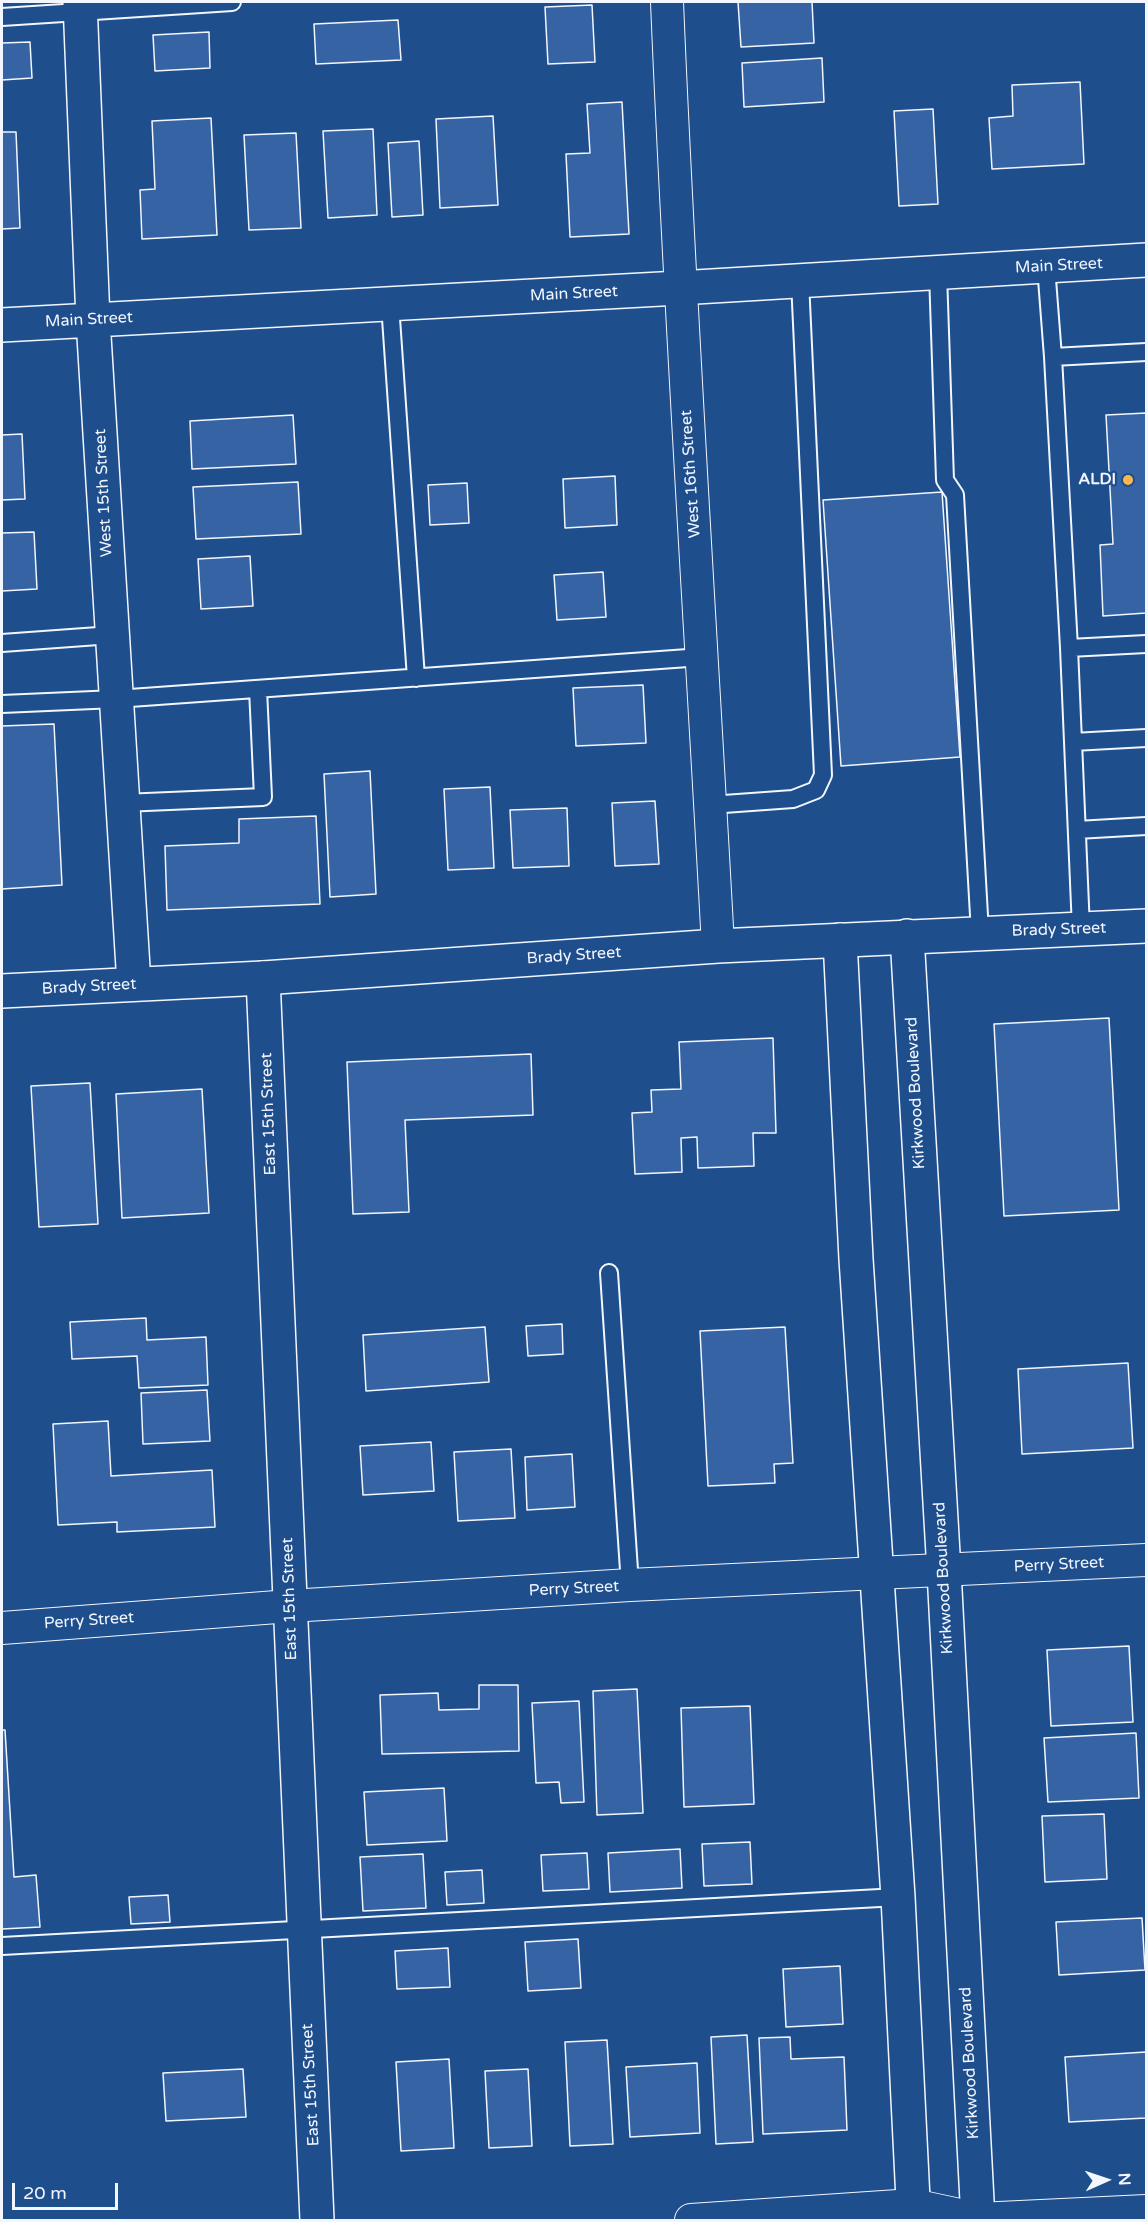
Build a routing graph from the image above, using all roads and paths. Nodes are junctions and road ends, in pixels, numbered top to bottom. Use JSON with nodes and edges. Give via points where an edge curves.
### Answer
{"nodes":[{"id":1,"x":232,"y":2,"type":"edge"},
{"id":2,"x":667,"y":2,"type":"edge"},
{"id":3,"x":80,"y":6,"type":"edge"},
{"id":4,"x":2,"y":17,"type":"edge"},
{"id":5,"x":1146,"y":260,"type":"edge"},
{"id":6,"x":1046,"y":266,"type":"junction"},
{"id":7,"x":938,"y":273,"type":"junction"},
{"id":8,"x":800,"y":281,"type":"junction"},
{"id":9,"x":680,"y":288,"type":"junction"},
{"id":10,"x":390,"y":304,"type":"junction"},
{"id":11,"x":93,"y":320,"type":"junction"},
{"id":12,"x":2,"y":325,"type":"edge"},
{"id":13,"x":1146,"y":352,"type":"edge"},
{"id":14,"x":1053,"y":357,"type":"junction"},
{"id":15,"x":112,"y":635,"type":"junction"},
{"id":16,"x":2,"y":643,"type":"edge"},
{"id":17,"x":1146,"y":644,"type":"edge"},
{"id":18,"x":1069,"y":648,"type":"junction"},
{"id":19,"x":702,"y":657,"type":"junction"},
{"id":20,"x":416,"y":678,"type":"junction"},
{"id":21,"x":258,"y":689,"type":"junction"},
{"id":22,"x":116,"y":699,"type":"junction"},
{"id":23,"x":2,"y":705,"type":"edge"},
{"id":24,"x":1146,"y":738,"type":"edge"},
{"id":25,"x":1072,"y":742,"type":"junction"},
{"id":26,"x":123,"y":803,"type":"junction"},
{"id":27,"x":710,"y":805,"type":"junction"},
{"id":28,"x":1146,"y":826,"type":"edge"},
{"id":29,"x":1077,"y":830,"type":"junction"},
{"id":30,"x":1146,"y":926,"type":"edge"},
{"id":31,"x":1081,"y":929,"type":"junction"},
{"id":32,"x":980,"y":933,"type":"junction"},
{"id":33,"x":907,"y":936,"type":"junction"},
{"id":34,"x":840,"y":940,"type":"junction"},
{"id":35,"x":717,"y":946,"type":"junction"},
{"id":36,"x":263,"y":978,"type":"junction"},
{"id":37,"x":134,"y":984,"type":"junction"},
{"id":38,"x":2,"y":992,"type":"edge"},
{"id":39,"x":609,"y":1273,"type":"dead end"},
{"id":40,"x":1146,"y":1560,"type":"edge"},
{"id":41,"x":944,"y":1571,"type":"junction"},
{"id":42,"x":878,"y":1574,"type":"junction"},
{"id":43,"x":630,"y":1585,"type":"junction"},
{"id":44,"x":290,"y":1606,"type":"junction"},
{"id":45,"x":2,"y":1628,"type":"edge"},
{"id":46,"x":898,"y":1897,"type":"junction"},
{"id":47,"x":304,"y":1929,"type":"junction"},
{"id":48,"x":2,"y":1946,"type":"edge"},
{"id":49,"x":1146,"y":2211,"type":"edge"},
{"id":50,"x":914,"y":2213,"type":"edge"},
{"id":51,"x":317,"y":2220,"type":"edge"},
{"id":52,"x":691,"y":2220,"type":"edge"},
{"id":53,"x":978,"y":2220,"type":"edge"}],
"edges":[{"from":1,"to":3,"type":"lane"},
{"from":2,"to":9,"type":"street","name":"West 16th Street"},
{"from":3,"to":4,"type":"lane"},
{"from":3,"to":11,"type":"main road","name":"West 15th Street"},
{"from":5,"to":6,"type":"main road","name":"Main Street"},
{"from":6,"to":7,"type":"main road","name":"Main Street"},
{"from":6,"to":14,"type":"lane"},
{"from":7,"to":8,"type":"main road","name":"Main Street"},
{"from":7,"to":32,"type":"lane","via":[[945,480],[956,495]]},
{"from":8,"to":9,"type":"main road","name":"Main Street"},
{"from":8,"to":27,"type":"lane","via":[[823,775],[816,790],[793,800]]},
{"from":9,"to":10,"type":"main road","name":"Main Street"},
{"from":9,"to":19,"type":"street","name":"West 16th Street"},
{"from":10,"to":11,"type":"main road","name":"Main Street"},
{"from":10,"to":20,"type":"lane"},
{"from":11,"to":12,"type":"main road","name":"Main Street"},
{"from":11,"to":15,"type":"main road","name":"West 15th Street"},
{"from":13,"to":14,"type":"lane"},
{"from":14,"to":18,"type":"lane"},
{"from":15,"to":16,"type":"lane"},
{"from":15,"to":22,"type":"main road","name":"West 15th Street"},
{"from":17,"to":18,"type":"lane"},
{"from":18,"to":25,"type":"lane"},
{"from":19,"to":20,"type":"lane"},
{"from":19,"to":27,"type":"street","name":"West 16th Street"},
{"from":20,"to":21,"type":"lane"},
{"from":21,"to":22,"type":"lane"},
{"from":21,"to":26,"type":"lane","via":[[263,797]]},
{"from":22,"to":23,"type":"lane"},
{"from":22,"to":26,"type":"main road","name":"West 15th Street"},
{"from":24,"to":25,"type":"lane"},
{"from":25,"to":29,"type":"lane"},
{"from":26,"to":37,"type":"main road","name":"West 15th Street"},
{"from":27,"to":35,"type":"street","name":"West 16th Street"},
{"from":28,"to":29,"type":"lane"},
{"from":29,"to":31,"type":"lane"},
{"from":30,"to":31,"type":"main road","name":"Brady Street"},
{"from":31,"to":32,"type":"main road","name":"Brady Street"},
{"from":32,"to":33,"type":"main road","name":"Brady Street"},
{"from":33,"to":34,"type":"main road","name":"Brady Street"},
{"from":33,"to":41,"type":"main road","name":"Kirkwood Boulevard"},
{"from":34,"to":35,"type":"main road","name":"Brady Street"},
{"from":34,"to":42,"type":"main road","via":[[856,1259]]},
{"from":35,"to":36,"type":"main road","name":"Brady Street"},
{"from":36,"to":37,"type":"main road","name":"Brady Street"},
{"from":36,"to":44,"type":"main road","name":"East 15th Street"},
{"from":37,"to":38,"type":"main road","name":"Brady Street"},
{"from":39,"to":43,"type":"lane"},
{"from":40,"to":41,"type":"street","name":"Perry Street"},
{"from":41,"to":42,"type":"street","name":"Perry Street"},
{"from":41,"to":53,"type":"main road","name":"Kirkwood Boulevard"},
{"from":42,"to":43,"type":"street","name":"Perry Street"},
{"from":42,"to":46,"type":"main road"},
{"from":43,"to":44,"type":"street","name":"Perry Street"},
{"from":44,"to":45,"type":"street","name":"Perry Street"},
{"from":44,"to":47,"type":"main road","name":"East 15th Street"},
{"from":46,"to":47,"type":"lane"},
{"from":46,"to":50,"type":"main road"},
{"from":47,"to":48,"type":"lane"},
{"from":47,"to":51,"type":"main road","name":"East 15th Street"},
{"from":49,"to":53,"type":"street"},
{"from":50,"to":52,"type":"street"},
{"from":50,"to":53,"type":"street"}]}
